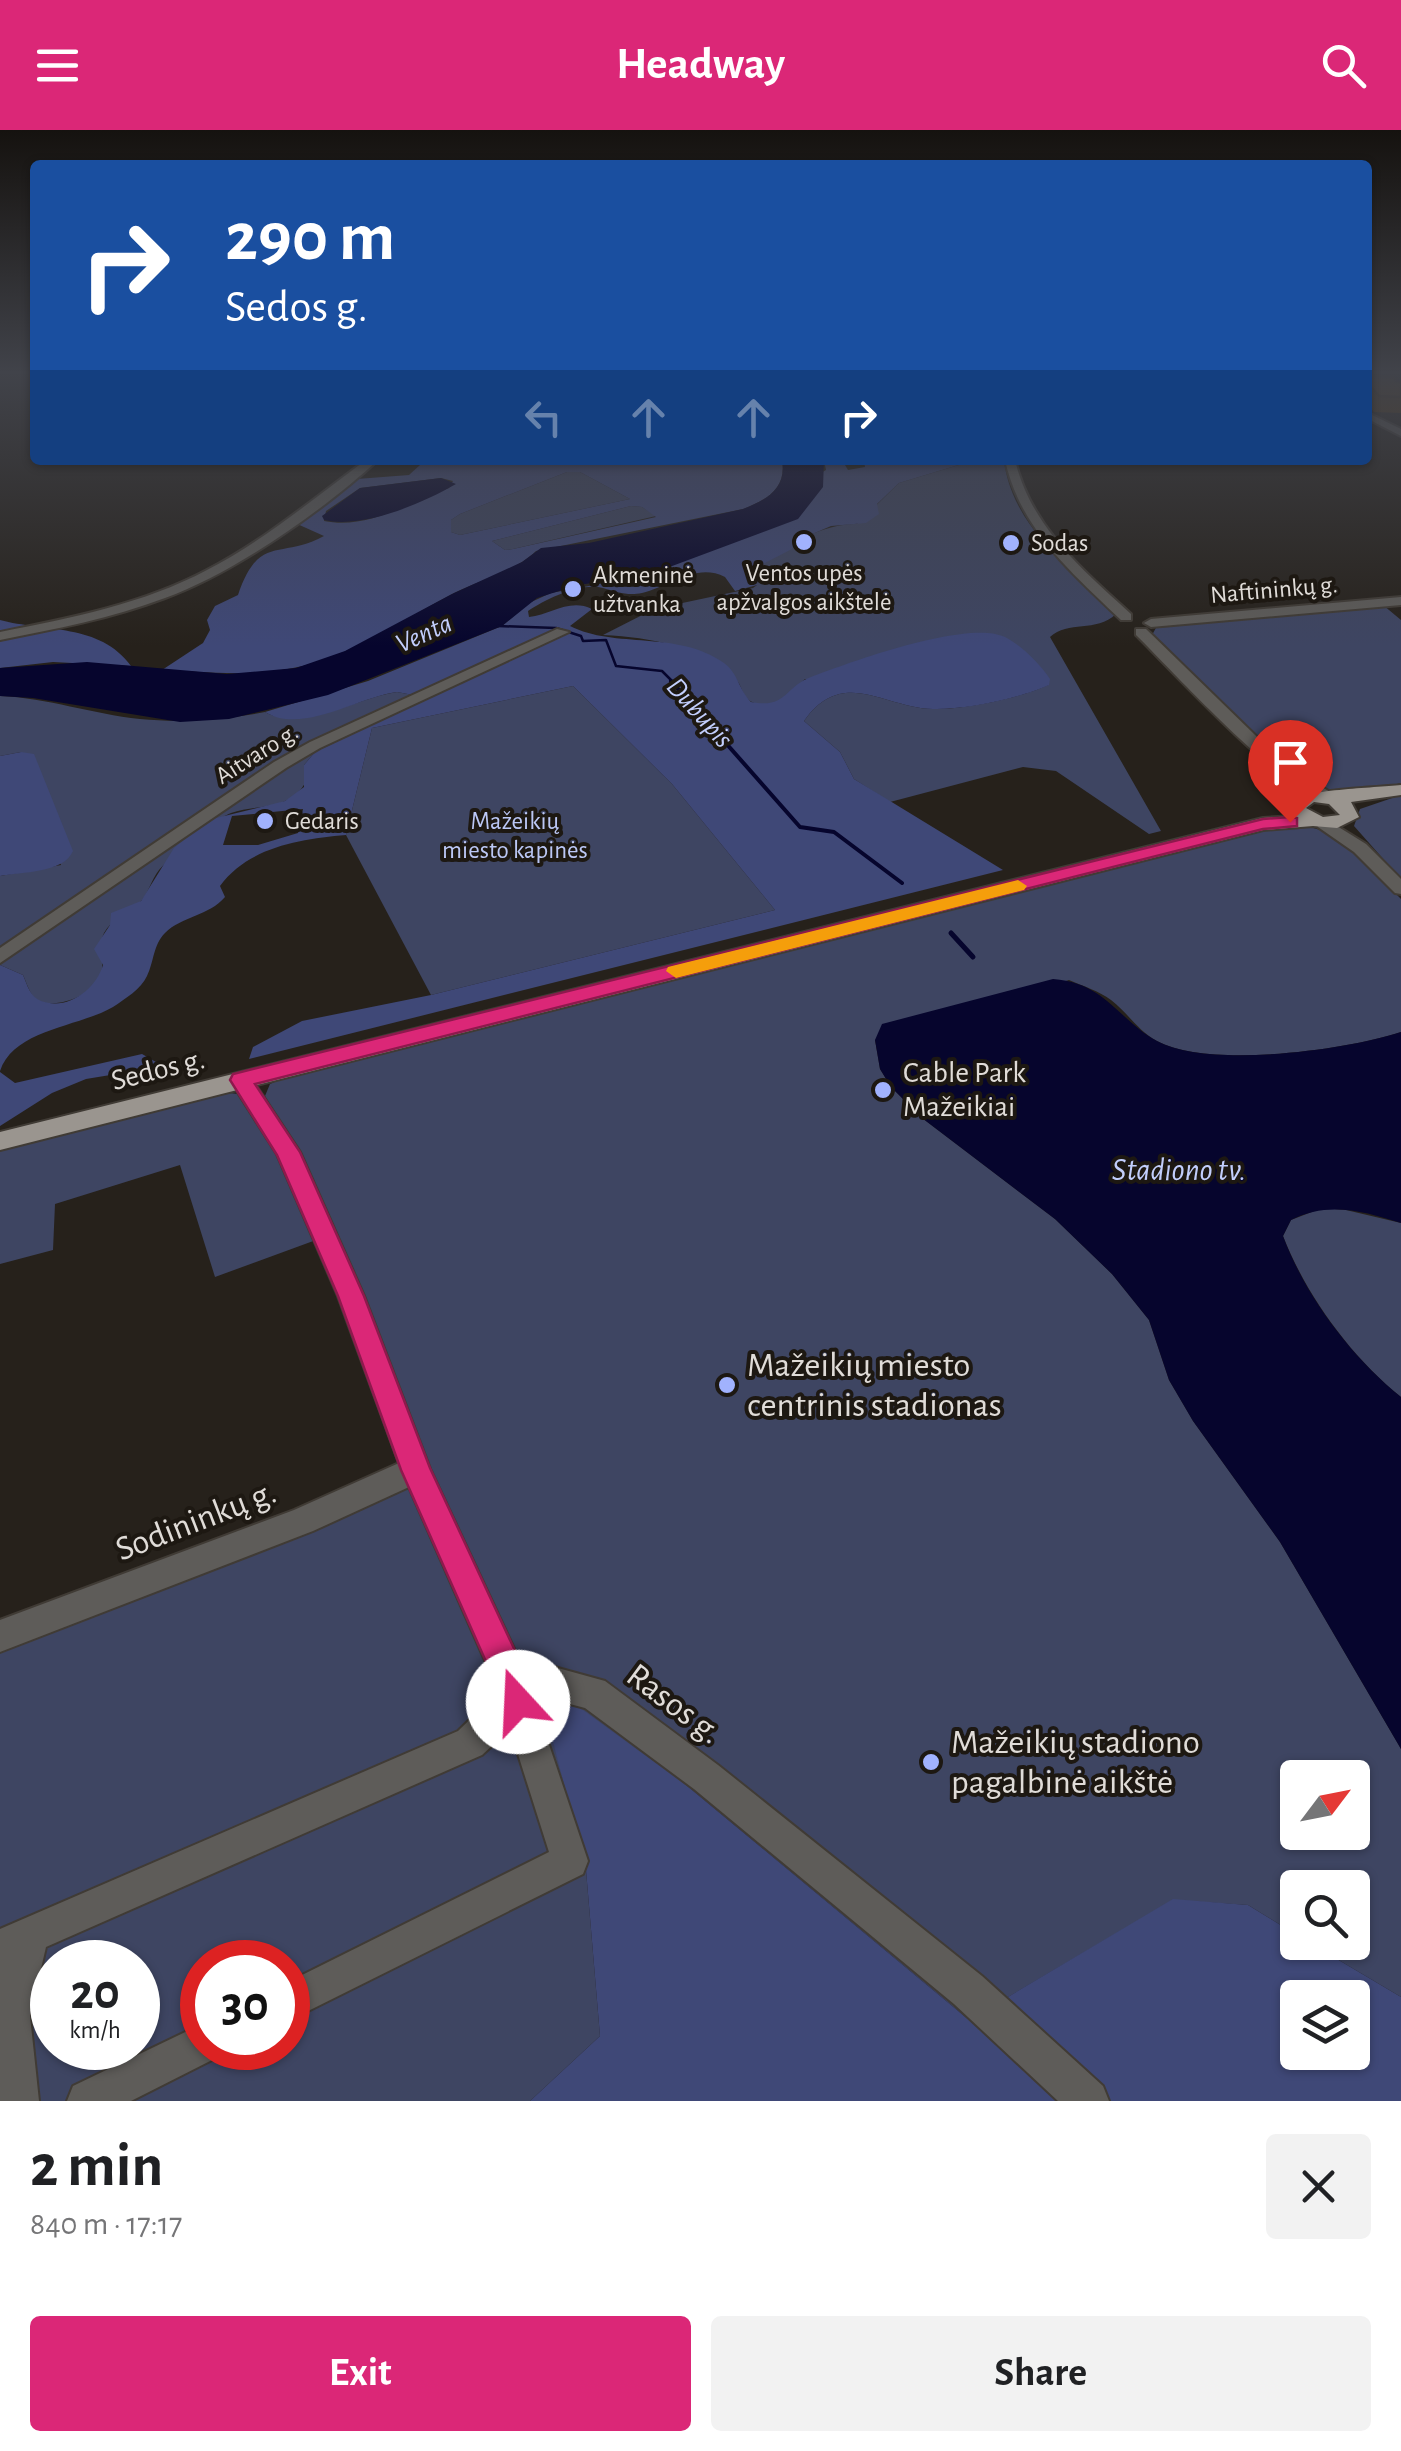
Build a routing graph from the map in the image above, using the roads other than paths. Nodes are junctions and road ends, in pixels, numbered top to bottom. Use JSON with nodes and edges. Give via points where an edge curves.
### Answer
{"nodes":[{"id":1,"x":367,"y":465,"type":"edge"},
{"id":2,"x":1011,"y":465,"type":"edge"},
{"id":3,"x":1401,"y":601,"type":"edge"},
{"id":4,"x":1146,"y":628,"type":"junction"},
{"id":5,"x":562,"y":632,"type":"dead end"},
{"id":6,"x":0,"y":636,"type":"edge"},
{"id":7,"x":1283,"y":771,"type":"junction"},
{"id":8,"x":1401,"y":790,"type":"edge"},
{"id":9,"x":1377,"y":796,"type":"junction"},
{"id":10,"x":1329,"y":798,"type":"junction"},
{"id":11,"x":1296,"y":803,"type":"junction"},
{"id":12,"x":1349,"y":816,"type":"junction"},
{"id":13,"x":1319,"y":822,"type":"junction"},
{"id":14,"x":1263,"y":824,"type":"junction"},
{"id":15,"x":1360,"y":848,"type":"junction"},
{"id":16,"x":1401,"y":889,"type":"edge"},
{"id":17,"x":0,"y":957,"type":"edge"},
{"id":18,"x":241,"y":1080,"type":"junction"},
{"id":19,"x":0,"y":1140,"type":"edge"},
{"id":20,"x":416,"y":1470,"type":"junction"},
{"id":21,"x":0,"y":1636,"type":"edge"},
{"id":22,"x":507,"y":1670,"type":"junction"},
{"id":23,"x":16,"y":1941,"type":"edge"},
{"id":24,"x":310,"y":1991,"type":"edge"},
{"id":25,"x":180,"y":2055,"type":"edge"},
{"id":26,"x":18,"y":2101,"type":"edge"},
{"id":27,"x":88,"y":2101,"type":"edge"},
{"id":28,"x":1088,"y":2101,"type":"edge"}],
"edges":[{"from":1,"to":6,"type":"street","via":[[188,585],[114,612]]},
{"from":2,"to":4,"type":"street","via":[[1042,529],[1126,617]]},
{"from":3,"to":4,"type":"street","name":"Naftininkų g."},
{"from":4,"to":7,"type":"street"},
{"from":5,"to":17,"type":"street","name":"Aitvaro g.","via":[[280,766]]},
{"from":7,"to":10,"type":"street"},
{"from":7,"to":11,"type":"street"},
{"from":8,"to":9,"type":"main road"},
{"from":9,"to":10,"type":"main road"},
{"from":9,"to":12,"type":"main road"},
{"from":10,"to":11,"type":"main road"},
{"from":10,"to":12,"type":"main road"},
{"from":11,"to":13,"type":"main road"},
{"from":11,"to":14,"type":"main road","name":"Sedos g."},
{"from":12,"to":13,"type":"main road","name":"Sedos g."},
{"from":12,"to":15,"type":"street"},
{"from":13,"to":14,"type":"main road","name":"Sedos g."},
{"from":13,"to":15,"type":"street"},
{"from":14,"to":18,"type":"main road","name":"Sedos g."},
{"from":15,"to":16,"type":"street"},
{"from":18,"to":19,"type":"main road","name":"Sedos g."},
{"from":18,"to":20,"type":"street","via":[[288,1152]]},
{"from":20,"to":21,"type":"street","name":"Sodininkų g."},
{"from":20,"to":22,"type":"street"},
{"from":22,"to":23,"type":"street","via":[[504,1710],[470,1743]]},
{"from":22,"to":24,"type":"street","via":[[570,1862]]},
{"from":22,"to":28,"type":"street","name":"Rasos g.","via":[[593,1692],[968,1990]]},
{"from":23,"to":26,"type":"street","via":[[8,2027]]},
{"from":25,"to":27,"type":"street"}]}
